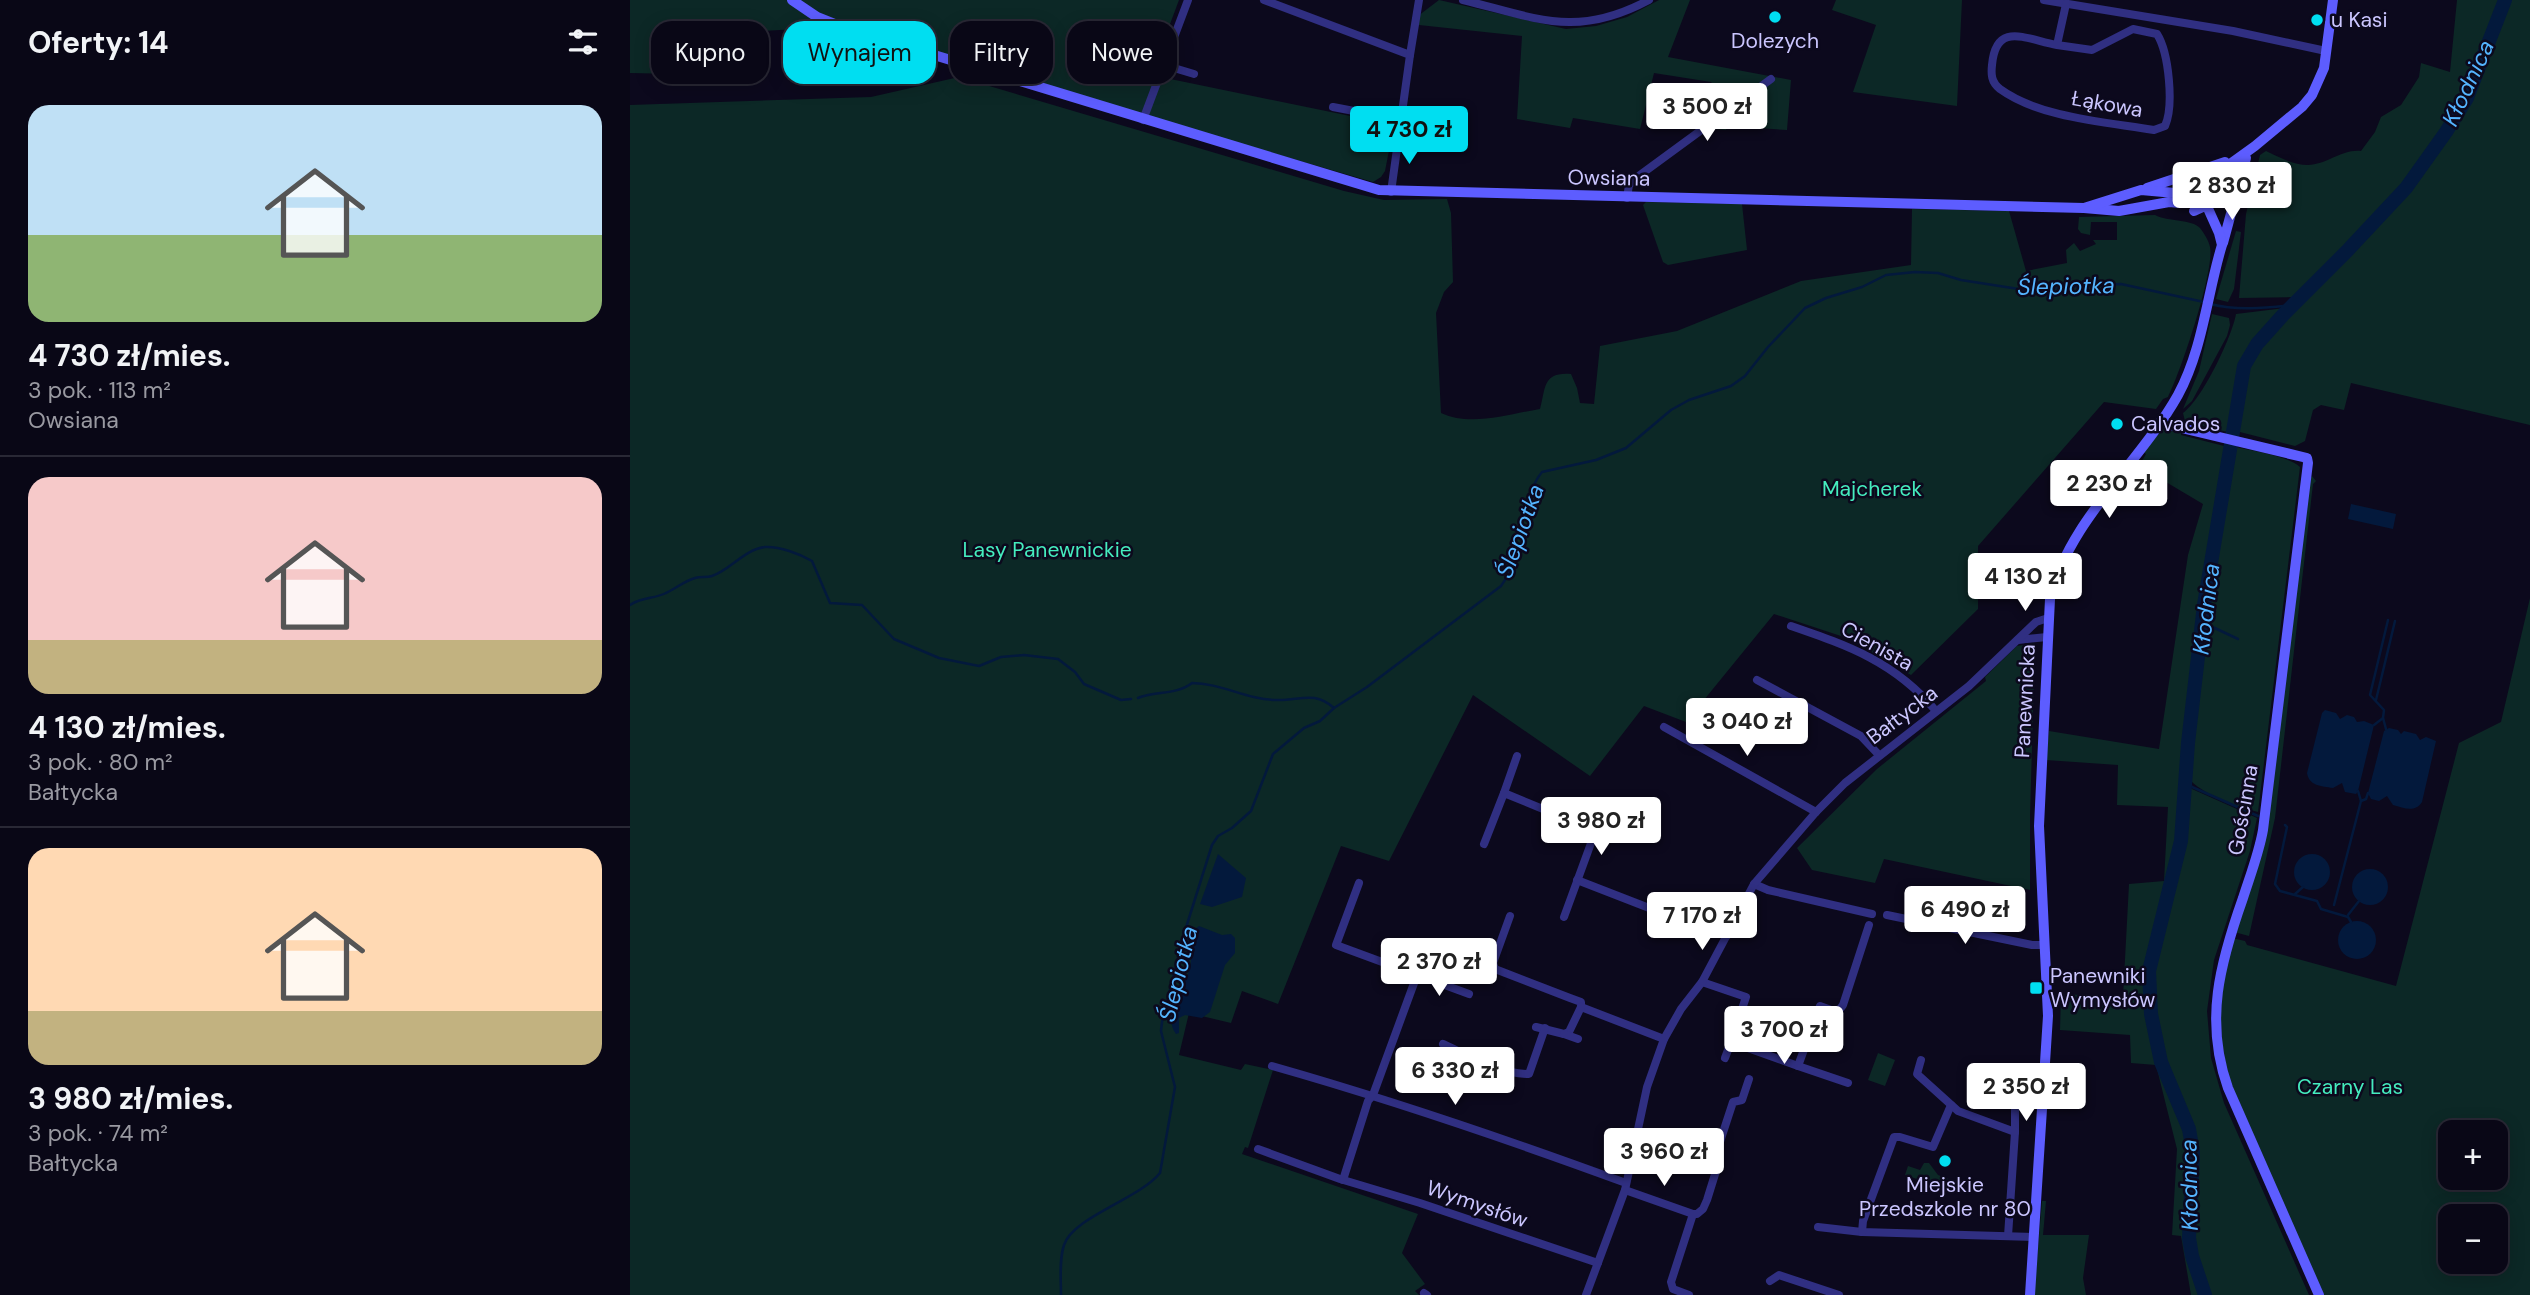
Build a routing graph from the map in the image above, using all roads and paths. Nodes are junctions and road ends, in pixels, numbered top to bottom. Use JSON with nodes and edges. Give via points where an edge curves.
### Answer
{"nodes":[{"id":1,"x":792,"y":0,"type":"edge"},
{"id":2,"x":1188,"y":0,"type":"edge"},
{"id":3,"x":1264,"y":0,"type":"edge"},
{"id":4,"x":1419,"y":0,"type":"edge"},
{"id":5,"x":1463,"y":0,"type":"edge"},
{"id":6,"x":1649,"y":0,"type":"edge"},
{"id":7,"x":2044,"y":0,"type":"edge"},
{"id":8,"x":2333,"y":0,"type":"edge"},
{"id":9,"x":2066,"y":4,"type":"junction"},
{"id":10,"x":1177,"y":30,"type":"edge"},
{"id":11,"x":2057,"y":45,"type":"junction"},
{"id":12,"x":2326,"y":51,"type":"junction"},
{"id":13,"x":1410,"y":55,"type":"junction"},
{"id":14,"x":1177,"y":69,"type":"edge"},
{"id":15,"x":1194,"y":74,"type":"dead end"},
{"id":16,"x":1771,"y":79,"type":"dead end"},
{"id":17,"x":1157,"y":84,"type":"edge"},
{"id":18,"x":1333,"y":107,"type":"dead end"},
{"id":19,"x":1143,"y":120,"type":"junction"},
{"id":20,"x":1401,"y":120,"type":"junction"},
{"id":21,"x":2240,"y":158,"type":"junction"},
{"id":22,"x":2199,"y":183,"type":"junction"},
{"id":23,"x":2141,"y":190,"type":"junction"},
{"id":24,"x":2181,"y":190,"type":"junction"},
{"id":25,"x":1391,"y":192,"type":"junction"},
{"id":26,"x":1627,"y":198,"type":"junction"},
{"id":27,"x":2207,"y":200,"type":"junction"},
{"id":28,"x":2180,"y":203,"type":"junction"},
{"id":29,"x":2108,"y":205,"type":"junction"},
{"id":30,"x":2194,"y":211,"type":"junction"},
{"id":31,"x":2221,"y":249,"type":"junction"},
{"id":32,"x":2161,"y":421,"type":"junction"},
{"id":33,"x":2048,"y":618,"type":"junction"},
{"id":34,"x":1791,"y":626,"type":"dead end"},
{"id":35,"x":2047,"y":637,"type":"junction"},
{"id":36,"x":2018,"y":640,"type":"junction"},
{"id":37,"x":1757,"y":680,"type":"dead end"},
{"id":38,"x":1936,"y":711,"type":"junction"},
{"id":39,"x":1664,"y":727,"type":"dead end"},
{"id":40,"x":1879,"y":755,"type":"junction"},
{"id":41,"x":1517,"y":756,"type":"dead end"},
{"id":42,"x":1504,"y":793,"type":"junction"},
{"id":43,"x":1816,"y":812,"type":"junction"},
{"id":44,"x":1483,"y":844,"type":"dead end"},
{"id":45,"x":1577,"y":880,"type":"junction"},
{"id":46,"x":1359,"y":883,"type":"dead end"},
{"id":47,"x":1754,"y":884,"type":"junction"},
{"id":48,"x":1872,"y":914,"type":"dead end"},
{"id":49,"x":1887,"y":915,"type":"dead end"},
{"id":50,"x":1510,"y":916,"type":"dead end"},
{"id":51,"x":1563,"y":917,"type":"dead end"},
{"id":52,"x":1869,"y":925,"type":"dead end"},
{"id":53,"x":1727,"y":936,"type":"junction"},
{"id":54,"x":2045,"y":945,"type":"junction"},
{"id":55,"x":1417,"y":975,"type":"junction"},
{"id":56,"x":1702,"y":982,"type":"junction"},
{"id":57,"x":1469,"y":993,"type":"dead end"},
{"id":58,"x":1581,"y":1007,"type":"junction"},
{"id":59,"x":1564,"y":1034,"type":"junction"},
{"id":60,"x":1578,"y":1039,"type":"dead end"},
{"id":61,"x":1664,"y":1039,"type":"junction"},
{"id":62,"x":1731,"y":1042,"type":"junction"},
{"id":63,"x":1443,"y":1044,"type":"dead end"},
{"id":64,"x":1725,"y":1058,"type":"dead end"},
{"id":65,"x":1921,"y":1060,"type":"dead end"},
{"id":66,"x":1272,"y":1066,"type":"dead end"},
{"id":67,"x":1798,"y":1066,"type":"junction"},
{"id":68,"x":1749,"y":1079,"type":"dead end"},
{"id":69,"x":1847,"y":1083,"type":"dead end"},
{"id":70,"x":1373,"y":1095,"type":"junction"},
{"id":71,"x":2015,"y":1099,"type":"dead end"},
{"id":72,"x":1951,"y":1105,"type":"junction"},
{"id":73,"x":2015,"y":1132,"type":"junction"},
{"id":74,"x":1258,"y":1149,"type":"dead end"},
{"id":75,"x":1343,"y":1181,"type":"junction"},
{"id":76,"x":1626,"y":1187,"type":"junction"},
{"id":77,"x":1693,"y":1214,"type":"junction"},
{"id":78,"x":1818,"y":1227,"type":"dead end"},
{"id":79,"x":1861,"y":1232,"type":"junction"},
{"id":80,"x":2008,"y":1236,"type":"junction"},
{"id":81,"x":2034,"y":1237,"type":"junction"},
{"id":82,"x":1598,"y":1264,"type":"junction"},
{"id":83,"x":1770,"y":1281,"type":"dead end"},
{"id":84,"x":1586,"y":1295,"type":"edge"},
{"id":85,"x":1689,"y":1295,"type":"edge"},
{"id":86,"x":1839,"y":1295,"type":"edge"},
{"id":87,"x":2030,"y":1295,"type":"edge"},
{"id":88,"x":2319,"y":1295,"type":"edge"}],
"edges":[{"from":1,"to":19,"type":"street","name":"Owsiana","via":[[832,24]]},
{"from":2,"to":10,"type":"street"},
{"from":3,"to":13,"type":"street"},
{"from":4,"to":13,"type":"street"},
{"from":5,"to":6,"type":"street","via":[[1568,24],[1611,17]]},
{"from":7,"to":9,"type":"street"},
{"from":8,"to":12,"type":"street"},
{"from":9,"to":11,"type":"street"},
{"from":9,"to":12,"type":"street"},
{"from":11,"to":11,"type":"street","name":"Łąkowa","via":[[2002,38],[1994,50],[1994,82],[2048,111],[2154,130],[2165,126],[2171,96],[2157,34],[2133,29],[2092,50]]},
{"from":12,"to":21,"type":"street","via":[[2322,77],[2312,95]]},
{"from":13,"to":20,"type":"street"},
{"from":14,"to":15,"type":"street"},
{"from":16,"to":26,"type":"street","via":[[1640,175],[1629,186]]},
{"from":17,"to":19,"type":"street"},
{"from":18,"to":20,"type":"street"},
{"from":19,"to":25,"type":"street","name":"Owsiana"},
{"from":20,"to":25,"type":"street"},
{"from":21,"to":22,"type":"street"},
{"from":21,"to":23,"type":"street"},
{"from":21,"to":27,"type":"street"},
{"from":21,"to":31,"type":"street","name":"Panewnicka"},
{"from":22,"to":24,"type":"street"},
{"from":22,"to":27,"type":"street"},
{"from":23,"to":24,"type":"street","name":"Owsiana"},
{"from":23,"to":29,"type":"street","name":"Owsiana"},
{"from":24,"to":28,"type":"street"},
{"from":25,"to":26,"type":"street","name":"Owsiana"},
{"from":26,"to":29,"type":"street","name":"Owsiana"},
{"from":27,"to":30,"type":"street","via":[[2202,209]]},
{"from":27,"to":31,"type":"street"},
{"from":28,"to":29,"type":"street","name":"Owsiana","via":[[2124,211]]},
{"from":28,"to":30,"type":"street"},
{"from":30,"to":31,"type":"street"},
{"from":31,"to":32,"type":"street","name":"Panewnicka","via":[[2189,370]]},
{"from":32,"to":33,"type":"street","name":"Panewnicka","via":[[2068,552],[2053,587]]},
{"from":32,"to":88,"type":"street","name":"Gościnna","via":[[2307,458],[2308,463],[2263,830],[2221,963],[2216,1003],[2220,1062],[2232,1100]]},
{"from":33,"to":35,"type":"street","name":"Panewnicka"},
{"from":33,"to":36,"type":"street","name":"Bałtycka","via":[[2039,620]]},
{"from":34,"to":38,"type":"street","name":"Cienista","via":[[1845,644],[1890,668]]},
{"from":35,"to":36,"type":"street"},
{"from":35,"to":54,"type":"street","name":"Panewnicka","via":[[2039,826]]},
{"from":36,"to":38,"type":"street","name":"Bałtycka"},
{"from":37,"to":40,"type":"street","via":[[1861,736]]},
{"from":38,"to":40,"type":"street","name":"Bałtycka"},
{"from":39,"to":43,"type":"street"},
{"from":40,"to":43,"type":"street","name":"Bałtycka"},
{"from":41,"to":42,"type":"street"},
{"from":42,"to":44,"type":"street"},
{"from":42,"to":45,"type":"street","via":[[1594,830]]},
{"from":43,"to":47,"type":"street","name":"Bałtycka"},
{"from":45,"to":51,"type":"street"},
{"from":45,"to":53,"type":"street"},
{"from":46,"to":55,"type":"street","via":[[1336,945]]},
{"from":47,"to":48,"type":"street"},
{"from":47,"to":53,"type":"street","name":"Bałtycka"},
{"from":49,"to":54,"type":"street"},
{"from":50,"to":58,"type":"street","via":[[1493,963],[1495,969],[1581,1002]]},
{"from":52,"to":67,"type":"street","via":[[1843,1005],[1834,1011],[1820,1006]]},
{"from":53,"to":56,"type":"street","name":"Bałtycka"},
{"from":54,"to":81,"type":"street","name":"Panewnicka","via":[[2048,1016]]},
{"from":55,"to":57,"type":"street"},
{"from":55,"to":70,"type":"street"},
{"from":56,"to":61,"type":"street","name":"Bałtycka"},
{"from":56,"to":62,"type":"street","via":[[1746,998]]},
{"from":58,"to":59,"type":"street"},
{"from":58,"to":61,"type":"street"},
{"from":59,"to":60,"type":"street"},
{"from":59,"to":63,"type":"street","via":[[1540,1027],[1529,1074],[1518,1074]]},
{"from":61,"to":76,"type":"street","name":"Bałtycka","via":[[1647,1087]]},
{"from":62,"to":64,"type":"street"},
{"from":62,"to":67,"type":"street"},
{"from":65,"to":72,"type":"street","via":[[1917,1074]]},
{"from":66,"to":70,"type":"street"},
{"from":67,"to":69,"type":"street"},
{"from":68,"to":77,"type":"street","via":[[1742,1100],[1733,1102],[1707,1200],[1703,1209]]},
{"from":70,"to":75,"type":"street"},
{"from":70,"to":76,"type":"street","via":[[1517,1143]]},
{"from":71,"to":73,"type":"street"},
{"from":72,"to":73,"type":"street"},
{"from":72,"to":79,"type":"street","via":[[1933,1147],[1894,1138]]},
{"from":73,"to":80,"type":"street"},
{"from":74,"to":75,"type":"street","name":"Wymysłów"},
{"from":75,"to":82,"type":"street","name":"Wymysłów","via":[[1420,1202]]},
{"from":76,"to":77,"type":"street"},
{"from":76,"to":82,"type":"street","name":"Bałtycka"},
{"from":77,"to":85,"type":"street","via":[[1671,1282],[1673,1289]]},
{"from":78,"to":79,"type":"street"},
{"from":79,"to":80,"type":"street"},
{"from":80,"to":81,"type":"street"},
{"from":81,"to":87,"type":"street","name":"Panewnicka"},
{"from":82,"to":84,"type":"street","name":"Bałtycka"},
{"from":83,"to":86,"type":"street","via":[[1779,1275]]}]}
